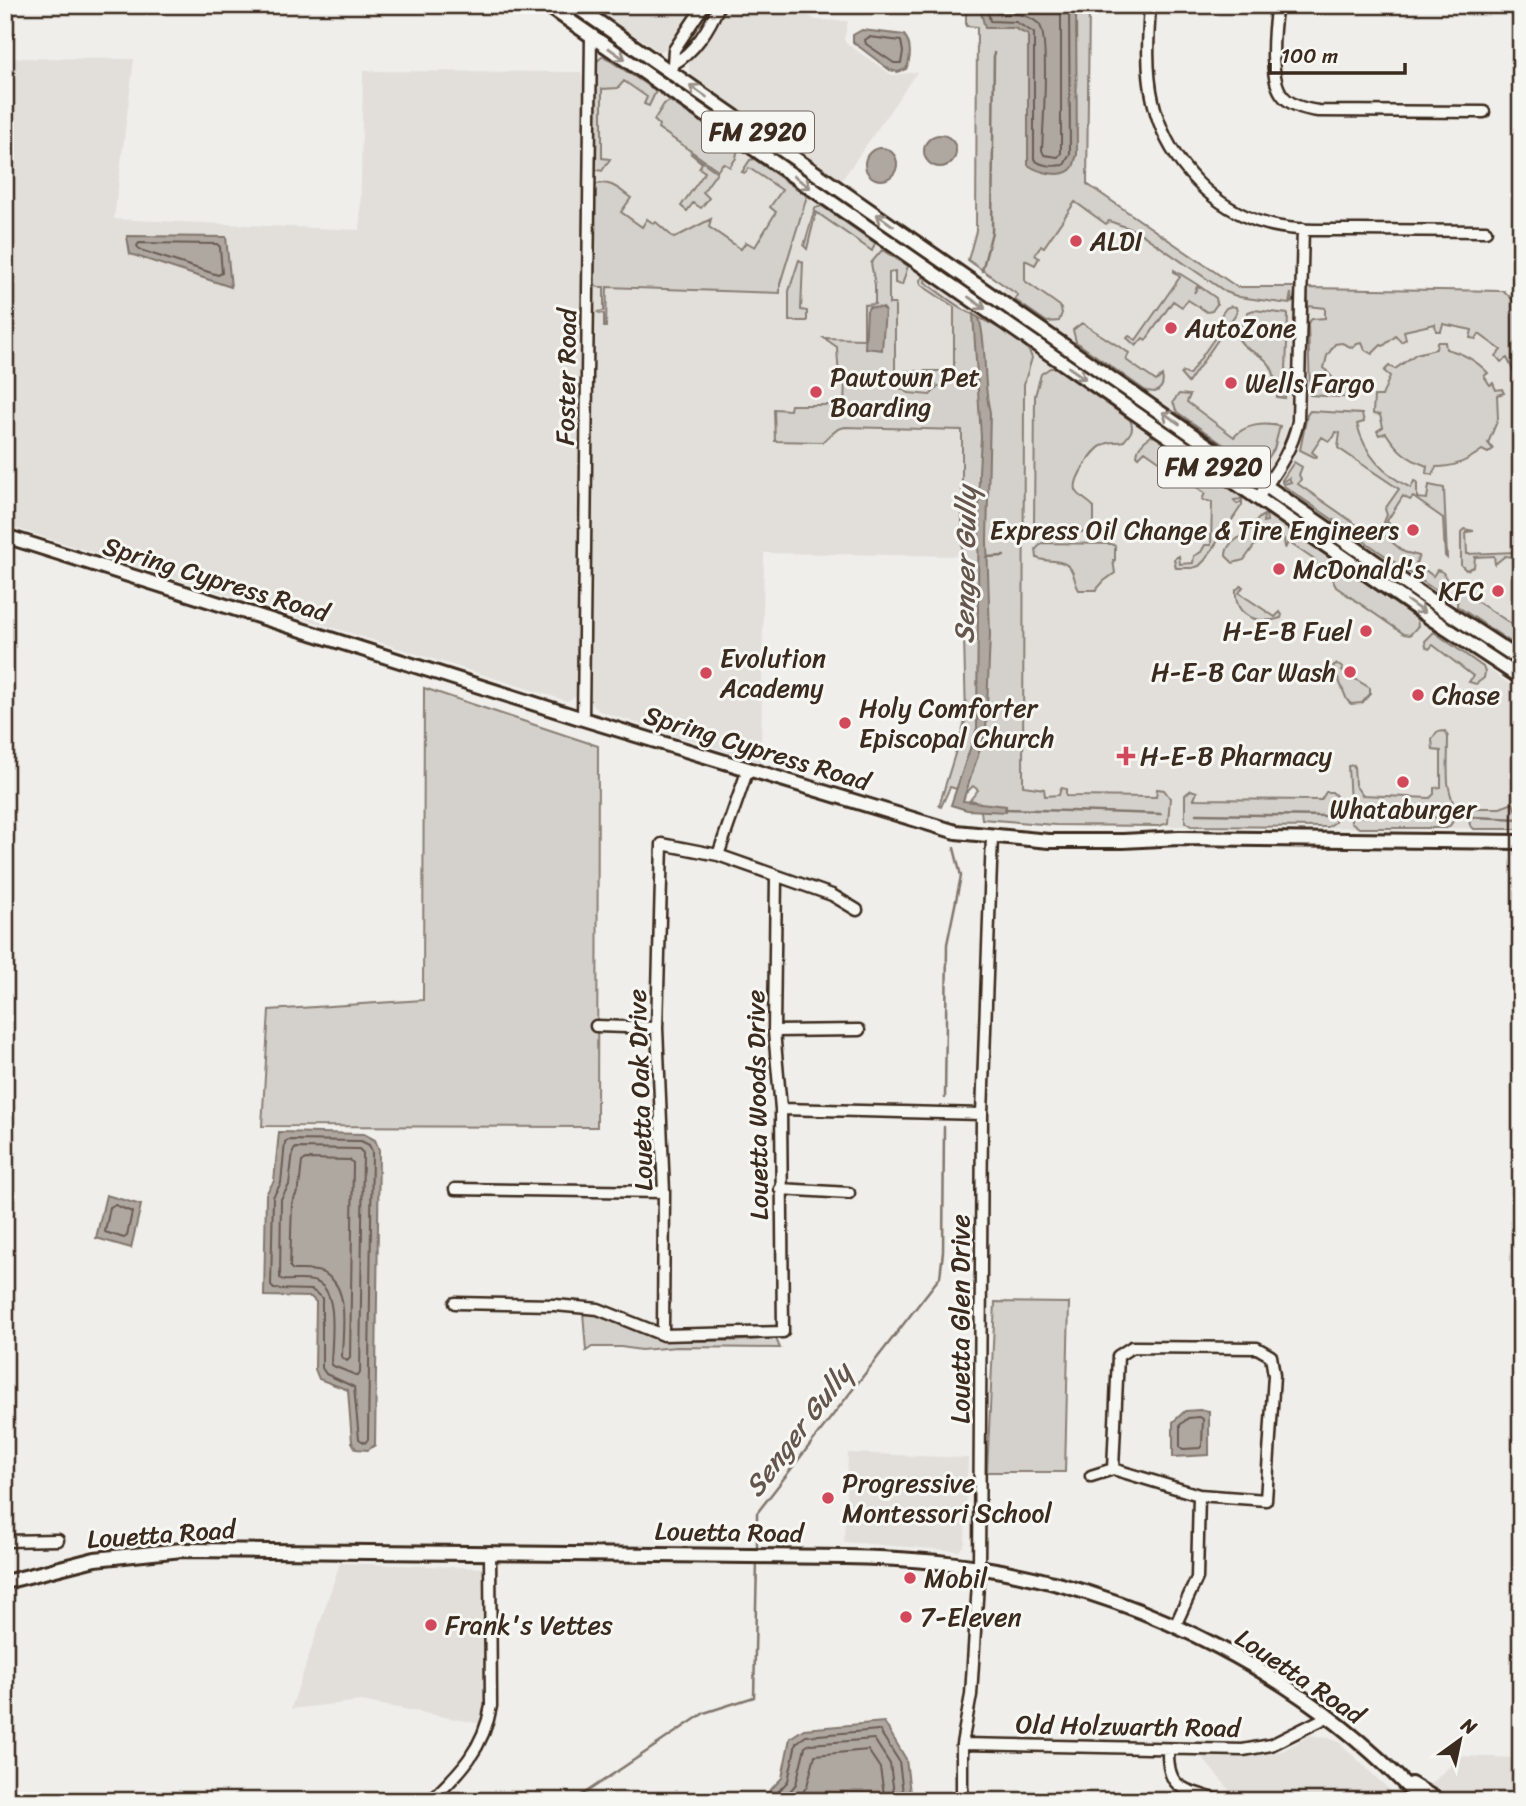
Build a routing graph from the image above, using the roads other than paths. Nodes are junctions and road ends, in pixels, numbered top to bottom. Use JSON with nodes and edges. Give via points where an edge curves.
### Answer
{"nodes":[{"id":1,"x":547,"y":5,"type":"edge"},
{"id":2,"x":574,"y":5,"type":"edge"},
{"id":3,"x":704,"y":5,"type":"edge"},
{"id":4,"x":719,"y":5,"type":"edge"},
{"id":5,"x":1150,"y":5,"type":"edge"},
{"id":6,"x":1276,"y":5,"type":"edge"},
{"id":7,"x":591,"y":35,"type":"junction"},
{"id":8,"x":672,"y":68,"type":"junction"},
{"id":9,"x":1484,"y":112,"type":"dead end"},
{"id":10,"x":1303,"y":229,"type":"junction"},
{"id":11,"x":1486,"y":231,"type":"dead end"},
{"id":12,"x":1267,"y":485,"type":"junction"},
{"id":13,"x":1258,"y":498,"type":"junction"},
{"id":14,"x":5,"y":536,"type":"edge"},
{"id":15,"x":1521,"y":660,"type":"edge"},
{"id":16,"x":1521,"y":678,"type":"edge"},
{"id":17,"x":583,"y":719,"type":"junction"},
{"id":18,"x":748,"y":769,"type":"junction"},
{"id":19,"x":992,"y":836,"type":"junction"},
{"id":20,"x":1521,"y":842,"type":"edge"},
{"id":21,"x":718,"y":855,"type":"junction"},
{"id":22,"x":776,"y":876,"type":"junction"},
{"id":23,"x":857,"y":910,"type":"dead end"},
{"id":24,"x":596,"y":1026,"type":"dead end"},
{"id":25,"x":657,"y":1028,"type":"junction"},
{"id":26,"x":859,"y":1030,"type":"dead end"},
{"id":27,"x":774,"y":1031,"type":"junction"},
{"id":28,"x":781,"y":1109,"type":"junction"},
{"id":29,"x":982,"y":1114,"type":"junction"},
{"id":30,"x":455,"y":1189,"type":"dead end"},
{"id":31,"x":780,"y":1189,"type":"junction"},
{"id":32,"x":664,"y":1192,"type":"junction"},
{"id":33,"x":849,"y":1192,"type":"dead end"},
{"id":34,"x":455,"y":1303,"type":"dead end"},
{"id":35,"x":663,"y":1335,"type":"junction"},
{"id":36,"x":1113,"y":1469,"type":"junction"},
{"id":37,"x":1091,"y":1476,"type":"dead end"},
{"id":38,"x":1199,"y":1495,"type":"junction"},
{"id":39,"x":58,"y":1540,"type":"dead end"},
{"id":40,"x":5,"y":1541,"type":"edge"},
{"id":41,"x":490,"y":1552,"type":"junction"},
{"id":42,"x":979,"y":1567,"type":"junction"},
{"id":43,"x":5,"y":1582,"type":"edge"},
{"id":44,"x":1175,"y":1626,"type":"junction"},
{"id":45,"x":1327,"y":1717,"type":"junction"},
{"id":46,"x":962,"y":1744,"type":"junction"},
{"id":47,"x":1168,"y":1749,"type":"junction"},
{"id":48,"x":1399,"y":1777,"type":"junction"},
{"id":49,"x":430,"y":1801,"type":"edge"},
{"id":50,"x":962,"y":1801,"type":"edge"},
{"id":51,"x":1220,"y":1801,"type":"edge"},
{"id":52,"x":1422,"y":1801,"type":"edge"},
{"id":53,"x":1439,"y":1801,"type":"edge"}],
"edges":[{"from":1,"to":7,"type":"main road","name":"FM 2920","number":"FM 2920"},
{"from":2,"to":8,"type":"main road","name":"FM 2920","number":"FM 2920"},
{"from":3,"to":8,"type":"street","via":[[674,50]]},
{"from":4,"to":8,"type":"street","via":[[686,57]]},
{"from":5,"to":10,"type":"street","via":[[1152,100],[1172,150],[1206,191],[1233,209],[1259,221]]},
{"from":6,"to":9,"type":"street","via":[[1274,81],[1283,96],[1300,108]]},
{"from":7,"to":13,"type":"main road","name":"FM 2920","number":"FM 2920","one_way":true},
{"from":7,"to":17,"type":"street","name":"Foster Road"},
{"from":12,"to":8,"type":"main road","name":"FM 2920","number":"FM 2920","one_way":true},
{"from":10,"to":11,"type":"street"},
{"from":10,"to":12,"type":"street","via":[[1298,421],[1288,453]]},
{"from":12,"to":13,"type":"street"},
{"from":12,"to":15,"type":"main road","name":"FM 2920","number":"FM 2920"},
{"from":13,"to":16,"type":"main road","name":"FM 2920","number":"FM 2920","one_way":true},
{"from":14,"to":17,"type":"main road","name":"Spring Cypress Road"},
{"from":17,"to":18,"type":"main road","name":"Spring Cypress Road"},
{"from":18,"to":19,"type":"main road","name":"Spring Cypress Road","via":[[956,832]]},
{"from":18,"to":21,"type":"street"},
{"from":19,"to":20,"type":"main road","name":"Spring Cypress Road","via":[[1049,841]]},
{"from":19,"to":29,"type":"street","name":"Louetta Glen Drive"},
{"from":21,"to":22,"type":"street"},
{"from":21,"to":25,"type":"street","name":"Louetta Oak Drive","via":[[662,844]]},
{"from":22,"to":23,"type":"street","via":[[832,895]]},
{"from":22,"to":27,"type":"street","name":"Louetta Woods Drive"},
{"from":24,"to":25,"type":"street"},
{"from":25,"to":32,"type":"street","name":"Louetta Oak Drive"},
{"from":26,"to":27,"type":"street"},
{"from":27,"to":28,"type":"street","name":"Louetta Woods Drive"},
{"from":28,"to":29,"type":"street"},
{"from":28,"to":31,"type":"street","name":"Louetta Woods Drive"},
{"from":29,"to":42,"type":"street","name":"Louetta Glen Drive"},
{"from":30,"to":32,"type":"street"},
{"from":31,"to":33,"type":"street"},
{"from":31,"to":35,"type":"street","name":"Louetta Woods Drive","via":[[783,1332]]},
{"from":32,"to":35,"type":"street","name":"Louetta Oak Drive"},
{"from":34,"to":35,"type":"street","via":[[598,1309]]},
{"from":36,"to":37,"type":"street"},
{"from":36,"to":38,"type":"street"},
{"from":36,"to":38,"type":"street","via":[[1118,1356],[1132,1347],[1258,1348],[1270,1356],[1274,1375],[1266,1500]]},
{"from":38,"to":44,"type":"street","via":[[1196,1578]]},
{"from":39,"to":40,"type":"street"},
{"from":41,"to":42,"type":"main road","name":"Louetta Road","via":[[906,1559]]},
{"from":41,"to":43,"type":"main road","name":"Louetta Road","via":[[170,1551],[94,1559]]},
{"from":41,"to":49,"type":"street","via":[[488,1719],[470,1761]]},
{"from":42,"to":44,"type":"main road","name":"Louetta Road","via":[[1116,1602]]},
{"from":42,"to":46,"type":"street","name":"Louetta Glen Drive","via":[[971,1695]]},
{"from":44,"to":45,"type":"main road","name":"Louetta Road","via":[[1269,1676]]},
{"from":45,"to":47,"type":"street","name":"Old Holzwarth Road","via":[[1261,1748]]},
{"from":45,"to":48,"type":"main road","name":"Louetta Road"},
{"from":46,"to":47,"type":"street","name":"Old Holzwarth Road"},
{"from":46,"to":50,"type":"street","name":"Louetta Glen Drive"},
{"from":47,"to":51,"type":"street","via":[[1171,1779]]},
{"from":48,"to":52,"type":"main road","name":"Louetta Road"},
{"from":48,"to":53,"type":"main road","name":"Louetta Road"}]}
